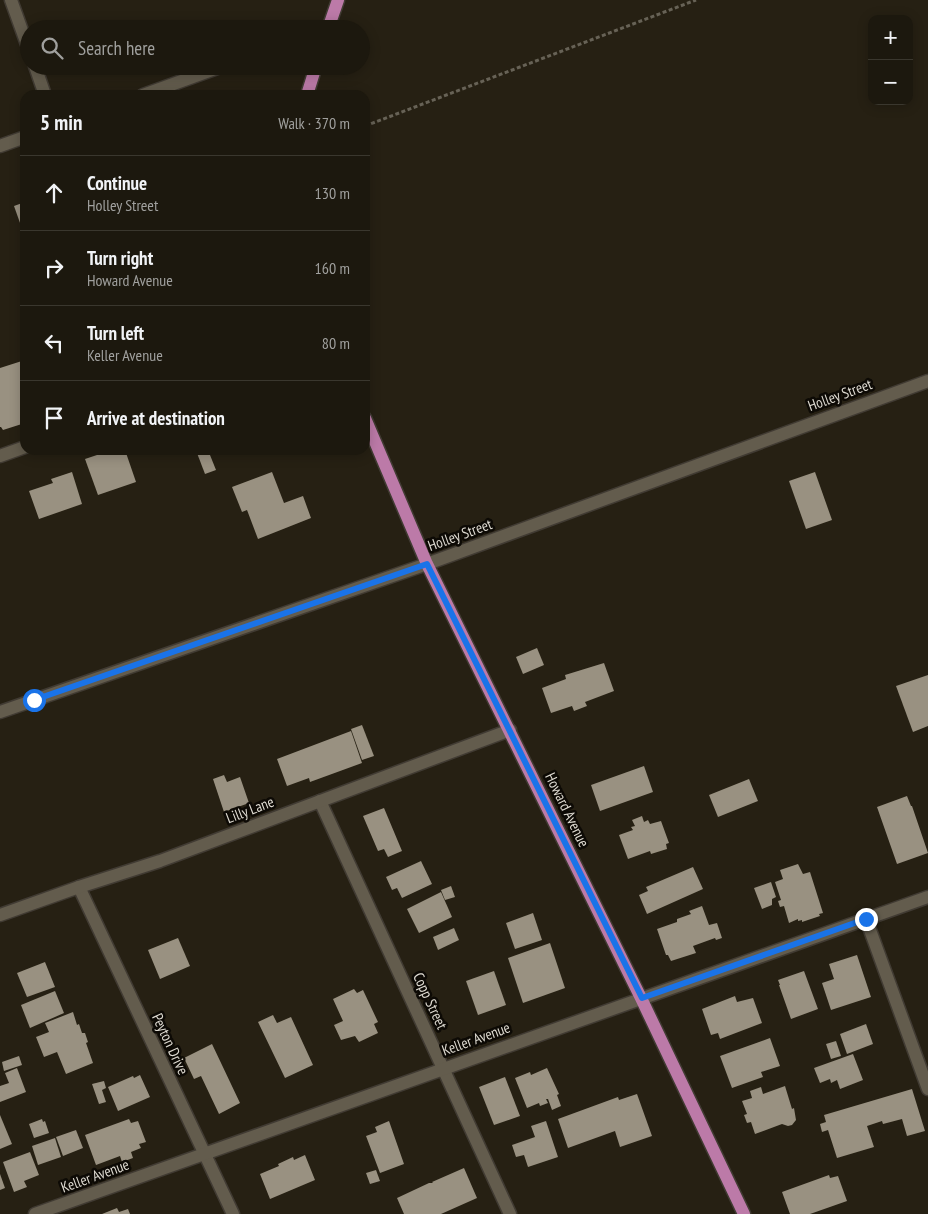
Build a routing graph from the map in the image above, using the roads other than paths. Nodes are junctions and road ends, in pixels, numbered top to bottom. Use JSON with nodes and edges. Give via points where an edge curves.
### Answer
{"nodes":[{"id":1,"x":11,"y":0,"type":"edge"},
{"id":2,"x":338,"y":0,"type":"edge"},
{"id":3,"x":331,"y":20,"type":"edge"},
{"id":4,"x":20,"y":25,"type":"edge"},
{"id":5,"x":38,"y":75,"type":"edge"},
{"id":6,"x":198,"y":75,"type":"edge"},
{"id":7,"x":313,"y":75,"type":"edge"},
{"id":8,"x":43,"y":90,"type":"edge"},
{"id":9,"x":157,"y":90,"type":"edge"},
{"id":10,"x":309,"y":90,"type":"edge"},
{"id":11,"x":20,"y":139,"type":"edge"},
{"id":12,"x":0,"y":146,"type":"edge"},
{"id":13,"x":928,"y":381,"type":"edge"},
{"id":14,"x":370,"y":430,"type":"edge"},
{"id":15,"x":20,"y":449,"type":"edge"},
{"id":16,"x":0,"y":456,"type":"edge"},
{"id":17,"x":427,"y":564,"type":"junction"},
{"id":18,"x":0,"y":712,"type":"edge"},
{"id":19,"x":510,"y":730,"type":"junction"},
{"id":20,"x":320,"y":801,"type":"junction"},
{"id":21,"x":79,"y":887,"type":"junction"},
{"id":22,"x":928,"y":896,"type":"edge"},
{"id":23,"x":0,"y":915,"type":"edge"},
{"id":24,"x":866,"y":919,"type":"junction"},
{"id":25,"x":642,"y":998,"type":"junction"},
{"id":26,"x":443,"y":1068,"type":"junction"},
{"id":27,"x":928,"y":1089,"type":"edge"},
{"id":28,"x":204,"y":1154,"type":"junction"},
{"id":29,"x":35,"y":1214,"type":"edge"},
{"id":30,"x":233,"y":1214,"type":"edge"},
{"id":31,"x":510,"y":1214,"type":"edge"},
{"id":32,"x":744,"y":1214,"type":"edge"}],
"edges":[{"from":1,"to":4,"type":"street"},
{"from":2,"to":3,"type":"main road"},
{"from":5,"to":8,"type":"street"},
{"from":6,"to":9,"type":"street"},
{"from":7,"to":10,"type":"main road"},
{"from":11,"to":12,"type":"street"},
{"from":13,"to":17,"type":"street","name":"Holley Street"},
{"from":14,"to":17,"type":"main road","name":"Howard Avenue"},
{"from":15,"to":16,"type":"street"},
{"from":17,"to":18,"type":"street","name":"Holley Street"},
{"from":17,"to":19,"type":"main road","name":"Howard Avenue"},
{"from":19,"to":20,"type":"street","name":"Lilly Lane"},
{"from":19,"to":25,"type":"main road","name":"Howard Avenue"},
{"from":20,"to":21,"type":"street","name":"Lilly Lane","via":[[160,861]]},
{"from":20,"to":26,"type":"street","name":"Copp Street"},
{"from":21,"to":23,"type":"street","name":"Lilly Lane"},
{"from":21,"to":28,"type":"street","name":"Peyton Drive"},
{"from":22,"to":24,"type":"street","name":"Keller Avenue"},
{"from":24,"to":25,"type":"street","name":"Keller Avenue"},
{"from":24,"to":27,"type":"street"},
{"from":25,"to":26,"type":"street","name":"Keller Avenue"},
{"from":25,"to":32,"type":"main road","name":"Howard Avenue"},
{"from":26,"to":28,"type":"street","name":"Keller Avenue"},
{"from":26,"to":31,"type":"street","name":"Copp Street"},
{"from":28,"to":29,"type":"street","name":"Keller Avenue"},
{"from":28,"to":30,"type":"street","name":"Peyton Drive"}]}
